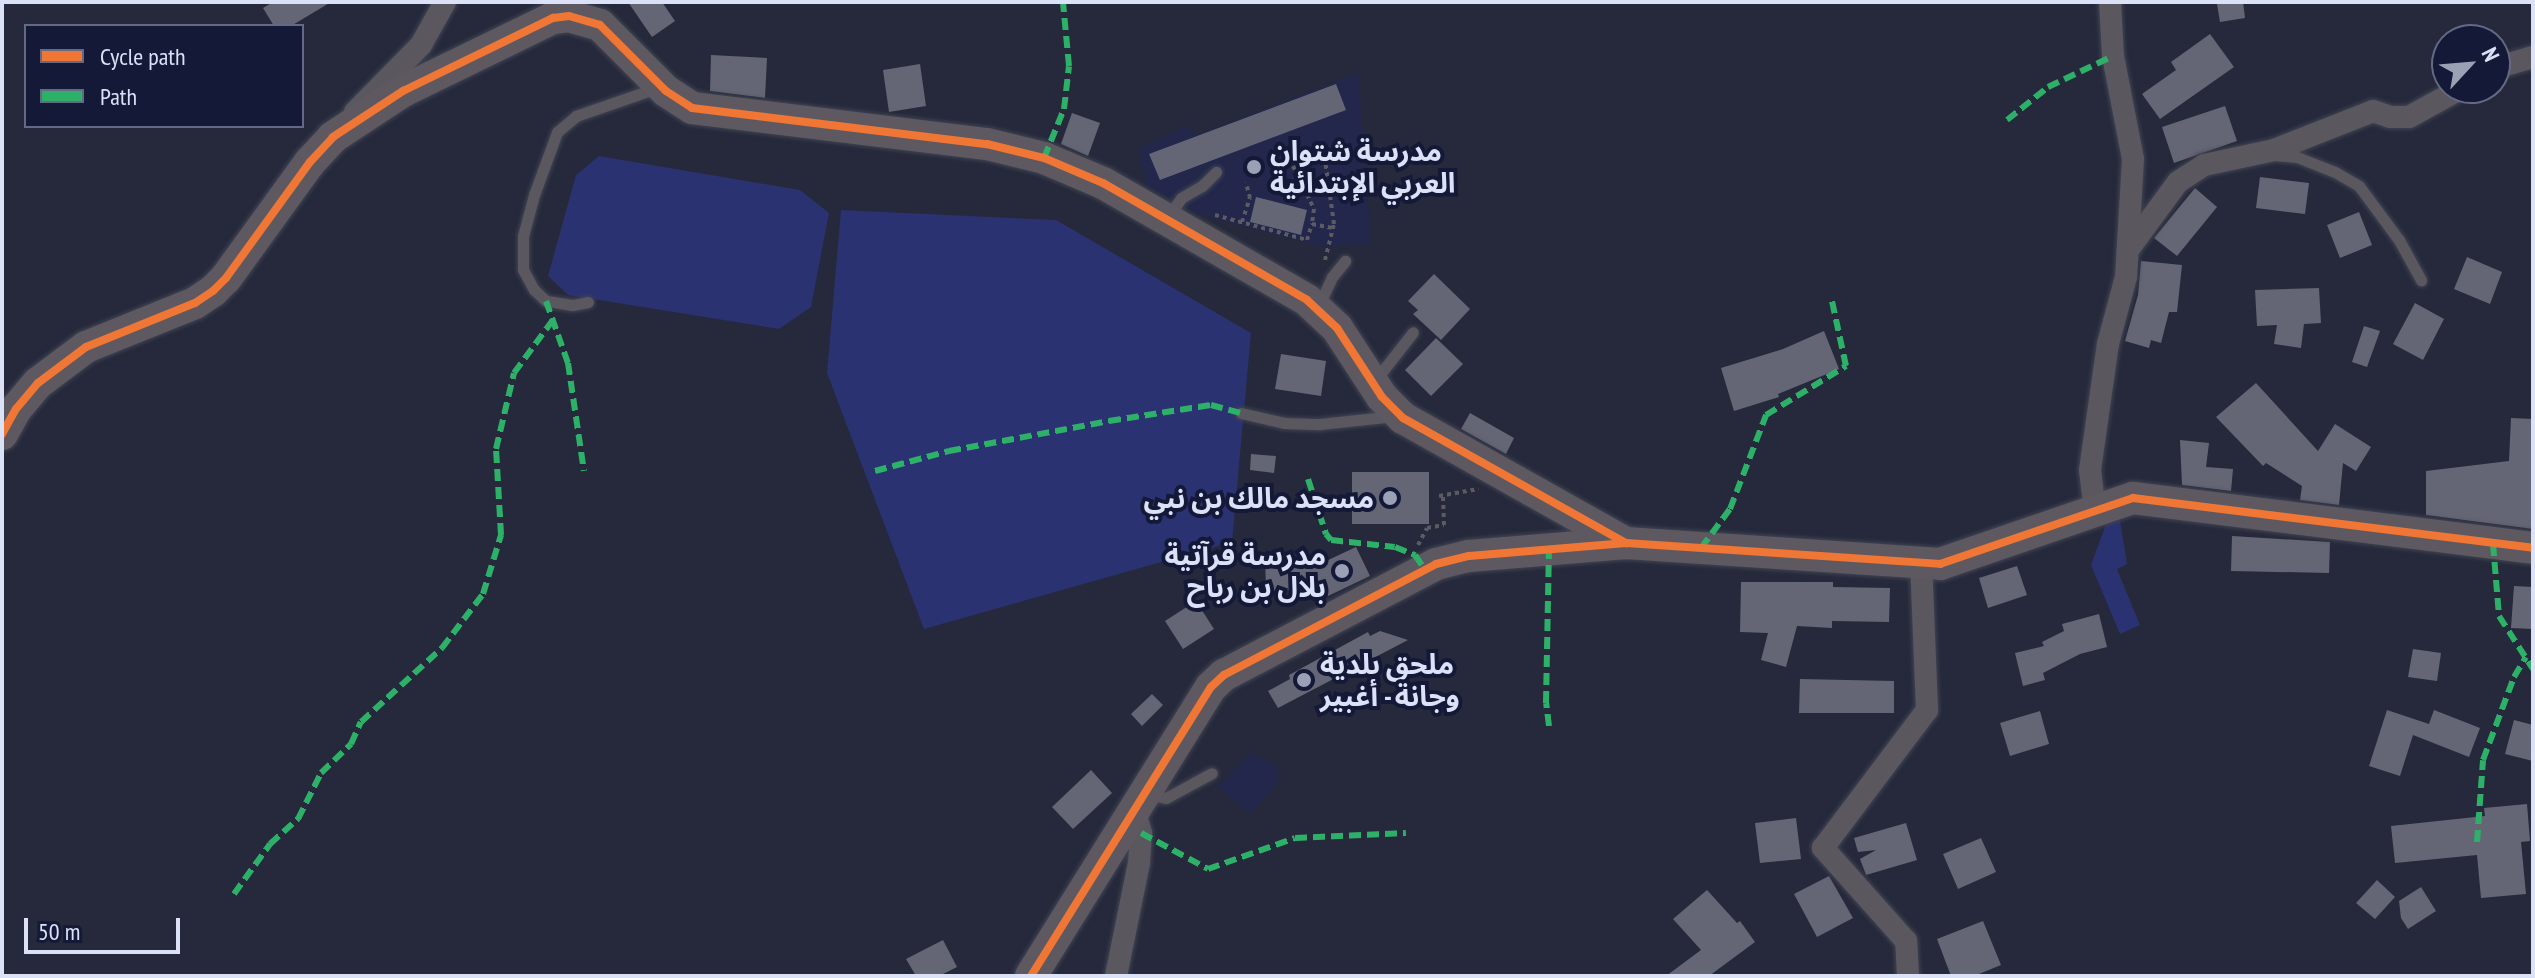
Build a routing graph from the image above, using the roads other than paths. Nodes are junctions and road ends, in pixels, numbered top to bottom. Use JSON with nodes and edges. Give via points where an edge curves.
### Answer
{"nodes":[{"id":1,"x":445,"y":2,"type":"edge"},
{"id":2,"x":2110,"y":2,"type":"edge"},
{"id":3,"x":2533,"y":57,"type":"edge"},
{"id":4,"x":2511,"y":63,"type":"edge"},
{"id":5,"x":661,"y":87,"type":"junction"},
{"id":6,"x":2433,"y":104,"type":"edge"},
{"id":7,"x":333,"y":137,"type":"junction"},
{"id":8,"x":2262,"y":153,"type":"junction"},
{"id":9,"x":1216,"y":172,"type":"dead end"},
{"id":10,"x":1174,"y":208,"type":"junction"},
{"id":11,"x":2127,"y":251,"type":"junction"},
{"id":12,"x":1345,"y":261,"type":"dead end"},
{"id":13,"x":2421,"y":280,"type":"dead end"},
{"id":14,"x":588,"y":302,"type":"dead end"},
{"id":15,"x":1317,"y":308,"type":"junction"},
{"id":16,"x":1413,"y":332,"type":"dead end"},
{"id":17,"x":1373,"y":383,"type":"junction"},
{"id":18,"x":1241,"y":413,"type":"dead end"},
{"id":19,"x":1400,"y":415,"type":"junction"},
{"id":20,"x":2,"y":434,"type":"edge"},
{"id":21,"x":2095,"y":511,"type":"junction"},
{"id":22,"x":1626,"y":543,"type":"junction"},
{"id":23,"x":2533,"y":548,"type":"edge"},
{"id":24,"x":1921,"y":563,"type":"junction"},
{"id":25,"x":1212,"y":773,"type":"dead end"},
{"id":26,"x":1141,"y":803,"type":"junction"},
{"id":27,"x":1031,"y":976,"type":"edge"},
{"id":28,"x":1116,"y":976,"type":"edge"},
{"id":29,"x":1908,"y":976,"type":"edge"}],
"edges":[{"from":1,"to":7,"type":"street","via":[[421,45]]},
{"from":2,"to":11,"type":"street","via":[[2113,56],[2133,159]]},
{"from":3,"to":4,"type":"street"},
{"from":5,"to":7,"type":"street","via":[[600,25],[587,18],[553,18],[403,91]]},
{"from":5,"to":10,"type":"street","via":[[710,113],[1016,150]]},
{"from":5,"to":14,"type":"lane","via":[[576,116],[557,132],[534,195],[523,236],[523,269],[546,301]]},
{"from":6,"to":8,"type":"street","via":[[2409,117],[2373,111]]},
{"from":7,"to":20,"type":"street","via":[[213,291],[86,347],[38,383]]},
{"from":8,"to":11,"type":"street","via":[[2189,173]]},
{"from":8,"to":13,"type":"lane","via":[[2297,157],[2359,186]]},
{"from":9,"to":10,"type":"lane"},
{"from":10,"to":15,"type":"street"},
{"from":11,"to":21,"type":"street","via":[[2090,470]]},
{"from":12,"to":15,"type":"lane"},
{"from":15,"to":17,"type":"street","via":[[1337,328]]},
{"from":16,"to":17,"type":"lane"},
{"from":17,"to":19,"type":"street"},
{"from":18,"to":19,"type":"lane","via":[[1320,424]]},
{"from":19,"to":22,"type":"street"},
{"from":21,"to":23,"type":"street","via":[[2133,498]]},
{"from":21,"to":24,"type":"street","via":[[1940,564]]},
{"from":22,"to":24,"type":"street"},
{"from":22,"to":26,"type":"street","via":[[1469,556],[1436,564],[1224,675],[1211,687]]},
{"from":24,"to":29,"type":"street","via":[[1927,710],[1823,848],[1906,941]]},
{"from":25,"to":26,"type":"lane","via":[[1166,798]]},
{"from":26,"to":27,"type":"street"},
{"from":26,"to":28,"type":"street","via":[[1139,863]]}]}
